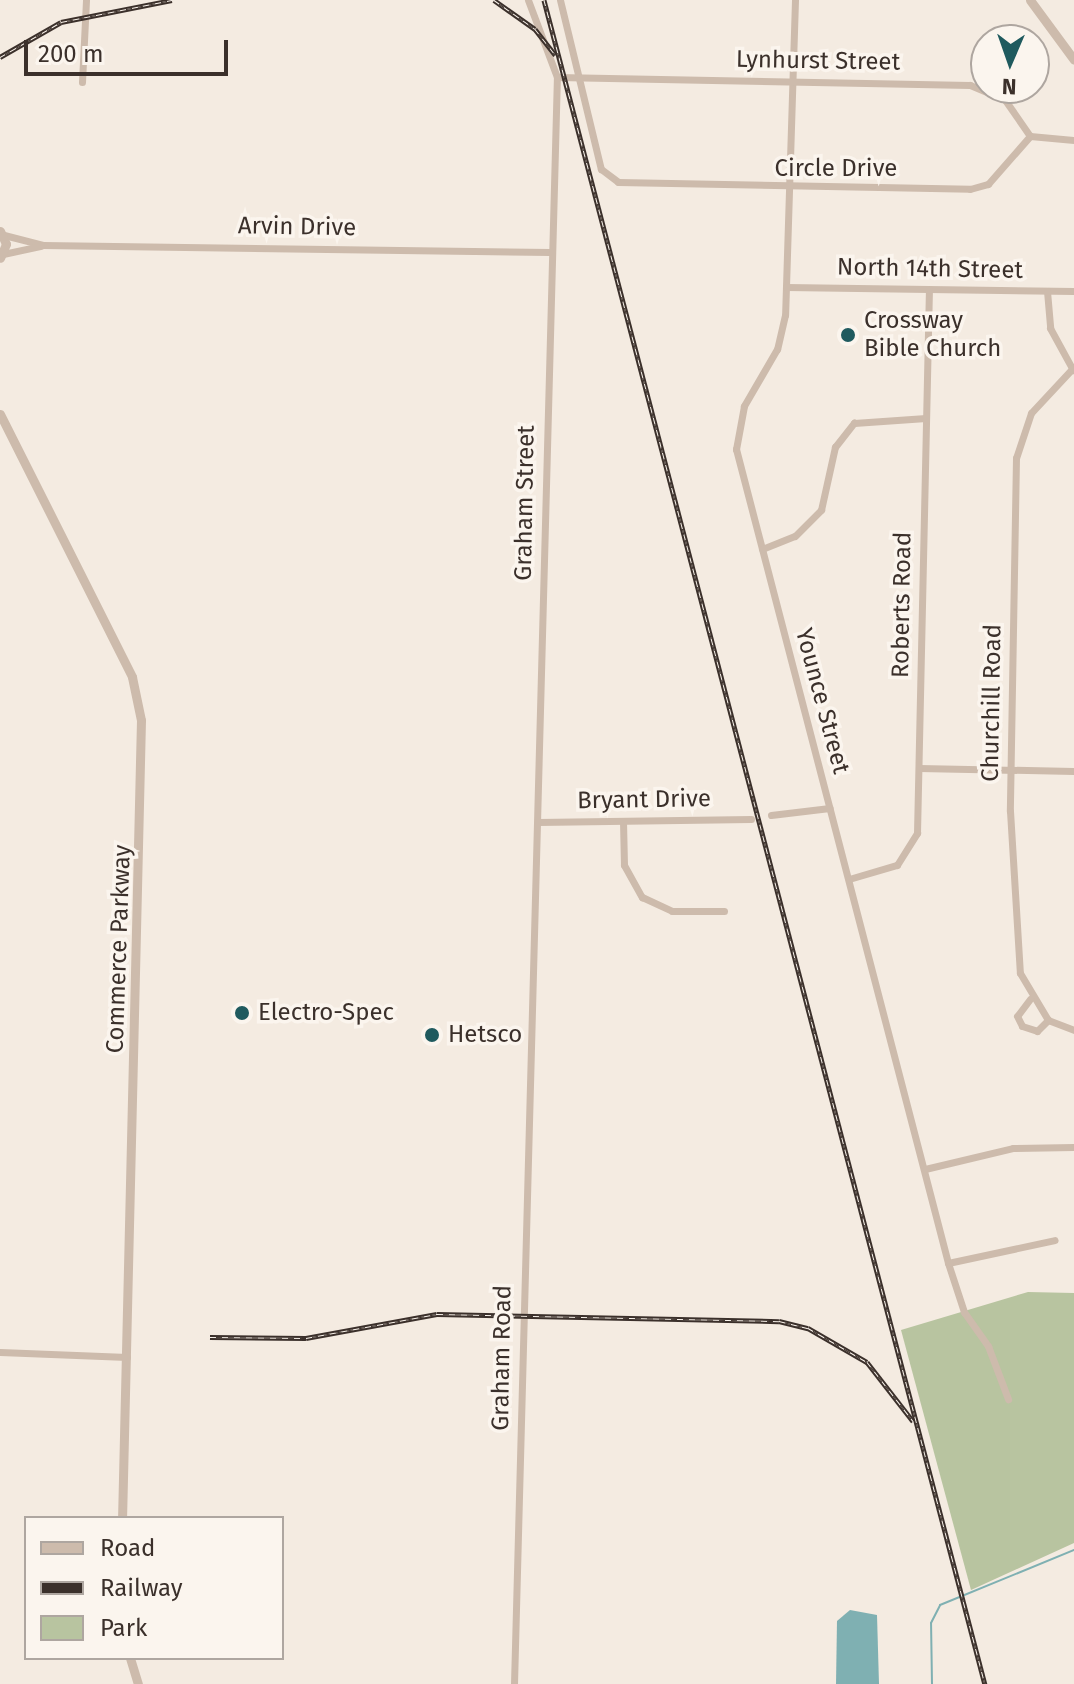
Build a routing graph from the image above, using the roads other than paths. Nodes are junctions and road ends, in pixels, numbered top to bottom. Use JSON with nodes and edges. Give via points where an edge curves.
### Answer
{"nodes":[{"id":1,"x":86,"y":0,"type":"edge"},
{"id":2,"x":528,"y":0,"type":"edge"},
{"id":3,"x":560,"y":0,"type":"edge"},
{"id":4,"x":795,"y":0,"type":"edge"},
{"id":5,"x":1030,"y":0,"type":"edge"},
{"id":6,"x":1074,"y":60,"type":"edge"},
{"id":7,"x":581,"y":76,"type":"junction"},
{"id":8,"x":557,"y":77,"type":"junction"},
{"id":9,"x":792,"y":80,"type":"junction"},
{"id":10,"x":82,"y":82,"type":"dead end"},
{"id":11,"x":1030,"y":136,"type":"junction"},
{"id":12,"x":1074,"y":140,"type":"edge"},
{"id":13,"x":788,"y":190,"type":"junction"},
{"id":14,"x":2,"y":233,"type":"edge"},
{"id":15,"x":43,"y":245,"type":"junction"},
{"id":16,"x":550,"y":252,"type":"junction"},
{"id":17,"x":2,"y":256,"type":"edge"},
{"id":18,"x":786,"y":287,"type":"junction"},
{"id":19,"x":929,"y":289,"type":"junction"},
{"id":20,"x":1047,"y":291,"type":"junction"},
{"id":21,"x":1074,"y":291,"type":"edge"},
{"id":22,"x":1073,"y":370,"type":"edge"},
{"id":23,"x":0,"y":414,"type":"edge"},
{"id":24,"x":926,"y":418,"type":"junction"},
{"id":25,"x":762,"y":549,"type":"junction"},
{"id":26,"x":919,"y":768,"type":"junction"},
{"id":27,"x":1011,"y":769,"type":"junction"},
{"id":28,"x":1074,"y":771,"type":"edge"},
{"id":29,"x":830,"y":808,"type":"junction"},
{"id":30,"x":771,"y":815,"type":"dead end"},
{"id":31,"x":751,"y":819,"type":"dead end"},
{"id":32,"x":623,"y":821,"type":"junction"},
{"id":33,"x":538,"y":822,"type":"junction"},
{"id":34,"x":849,"y":879,"type":"junction"},
{"id":35,"x":724,"y":911,"type":"dead end"},
{"id":36,"x":1030,"y":999,"type":"junction"},
{"id":37,"x":1048,"y":1020,"type":"junction"},
{"id":38,"x":1074,"y":1030,"type":"edge"},
{"id":39,"x":531,"y":1033,"type":"joint"},
{"id":40,"x":1074,"y":1147,"type":"edge"},
{"id":41,"x":925,"y":1169,"type":"junction"},
{"id":42,"x":1055,"y":1240,"type":"dead end"},
{"id":43,"x":948,"y":1263,"type":"junction"},
{"id":44,"x":0,"y":1352,"type":"edge"},
{"id":45,"x":127,"y":1357,"type":"junction"},
{"id":46,"x":1008,"y":1399,"type":"dead end"},
{"id":47,"x":122,"y":1516,"type":"edge"},
{"id":48,"x":131,"y":1660,"type":"edge"},
{"id":49,"x":138,"y":1684,"type":"edge"},
{"id":50,"x":514,"y":1684,"type":"edge"}],
"edges":[{"from":1,"to":10,"type":"street"},
{"from":2,"to":8,"type":"street"},
{"from":3,"to":7,"type":"street"},
{"from":4,"to":9,"type":"street","name":"Younce Street"},
{"from":5,"to":6,"type":"street"},
{"from":7,"to":8,"type":"street"},
{"from":7,"to":9,"type":"street","name":"Lynhurst Street"},
{"from":7,"to":13,"type":"street","name":"Circle Drive","via":[[605,178]]},
{"from":8,"to":16,"type":"street","name":"Graham Street"},
{"from":9,"to":11,"type":"street","name":"Lynhurst Street","via":[[970,85],[1005,100]]},
{"from":9,"to":13,"type":"street","name":"Younce Street"},
{"from":11,"to":12,"type":"street"},
{"from":11,"to":13,"type":"street","name":"Circle Drive","via":[[988,184],[970,189]]},
{"from":13,"to":18,"type":"street","name":"Younce Street"},
{"from":14,"to":15,"type":"street","name":"Arvin Drive"},
{"from":14,"to":17,"type":"street","name":"Arvin Drive"},
{"from":15,"to":16,"type":"street","name":"Arvin Drive"},
{"from":15,"to":17,"type":"street","name":"Arvin Drive"},
{"from":16,"to":33,"type":"street","name":"Graham Street"},
{"from":18,"to":19,"type":"street","name":"North 14th Street"},
{"from":18,"to":25,"type":"street","name":"Younce Street","via":[[777,349],[737,432]]},
{"from":19,"to":20,"type":"street","name":"North 14th Street"},
{"from":19,"to":24,"type":"street","name":"Roberts Road"},
{"from":20,"to":21,"type":"street","name":"North 14th Street"},
{"from":20,"to":22,"type":"street","via":[[1050,328]]},
{"from":22,"to":27,"type":"street","name":"Churchill Road","via":[[1031,413],[1016,458]]},
{"from":23,"to":45,"type":"street","name":"Commerce Parkway","via":[[132,677],[141,720]]},
{"from":24,"to":25,"type":"street","via":[[854,423],[835,447],[821,510],[795,536]]},
{"from":24,"to":26,"type":"street","name":"Roberts Road"},
{"from":25,"to":29,"type":"street","name":"Younce Street"},
{"from":26,"to":27,"type":"street"},
{"from":26,"to":34,"type":"street","name":"Roberts Road","via":[[910,853]]},
{"from":27,"to":28,"type":"street"},
{"from":27,"to":36,"type":"street","name":"Churchill Road","via":[[1018,965]]},
{"from":29,"to":30,"type":"street"},
{"from":29,"to":34,"type":"street","name":"Younce Street"},
{"from":31,"to":32,"type":"street","name":"Bryant Drive"},
{"from":32,"to":33,"type":"street","name":"Bryant Drive"},
{"from":32,"to":35,"type":"street","via":[[624,865],[642,897],[672,911]]},
{"from":33,"to":39,"type":"street","name":"Graham Street"},
{"from":34,"to":41,"type":"street","name":"Younce Street"},
{"from":36,"to":37,"type":"street","name":"Churchill Road"},
{"from":36,"to":37,"type":"street","via":[[1017,1016],[1022,1026],[1037,1031]]},
{"from":37,"to":38,"type":"street","name":"Churchill Road"},
{"from":39,"to":50,"type":"street","name":"Graham Road"},
{"from":40,"to":41,"type":"street","via":[[1013,1148]]},
{"from":41,"to":43,"type":"street","name":"Younce Street"},
{"from":42,"to":43,"type":"street"},
{"from":43,"to":46,"type":"street","name":"Younce Street","via":[[964,1312],[988,1346]]},
{"from":44,"to":45,"type":"street"},
{"from":45,"to":47,"type":"street","name":"Commerce Parkway"},
{"from":48,"to":49,"type":"street"}]}
